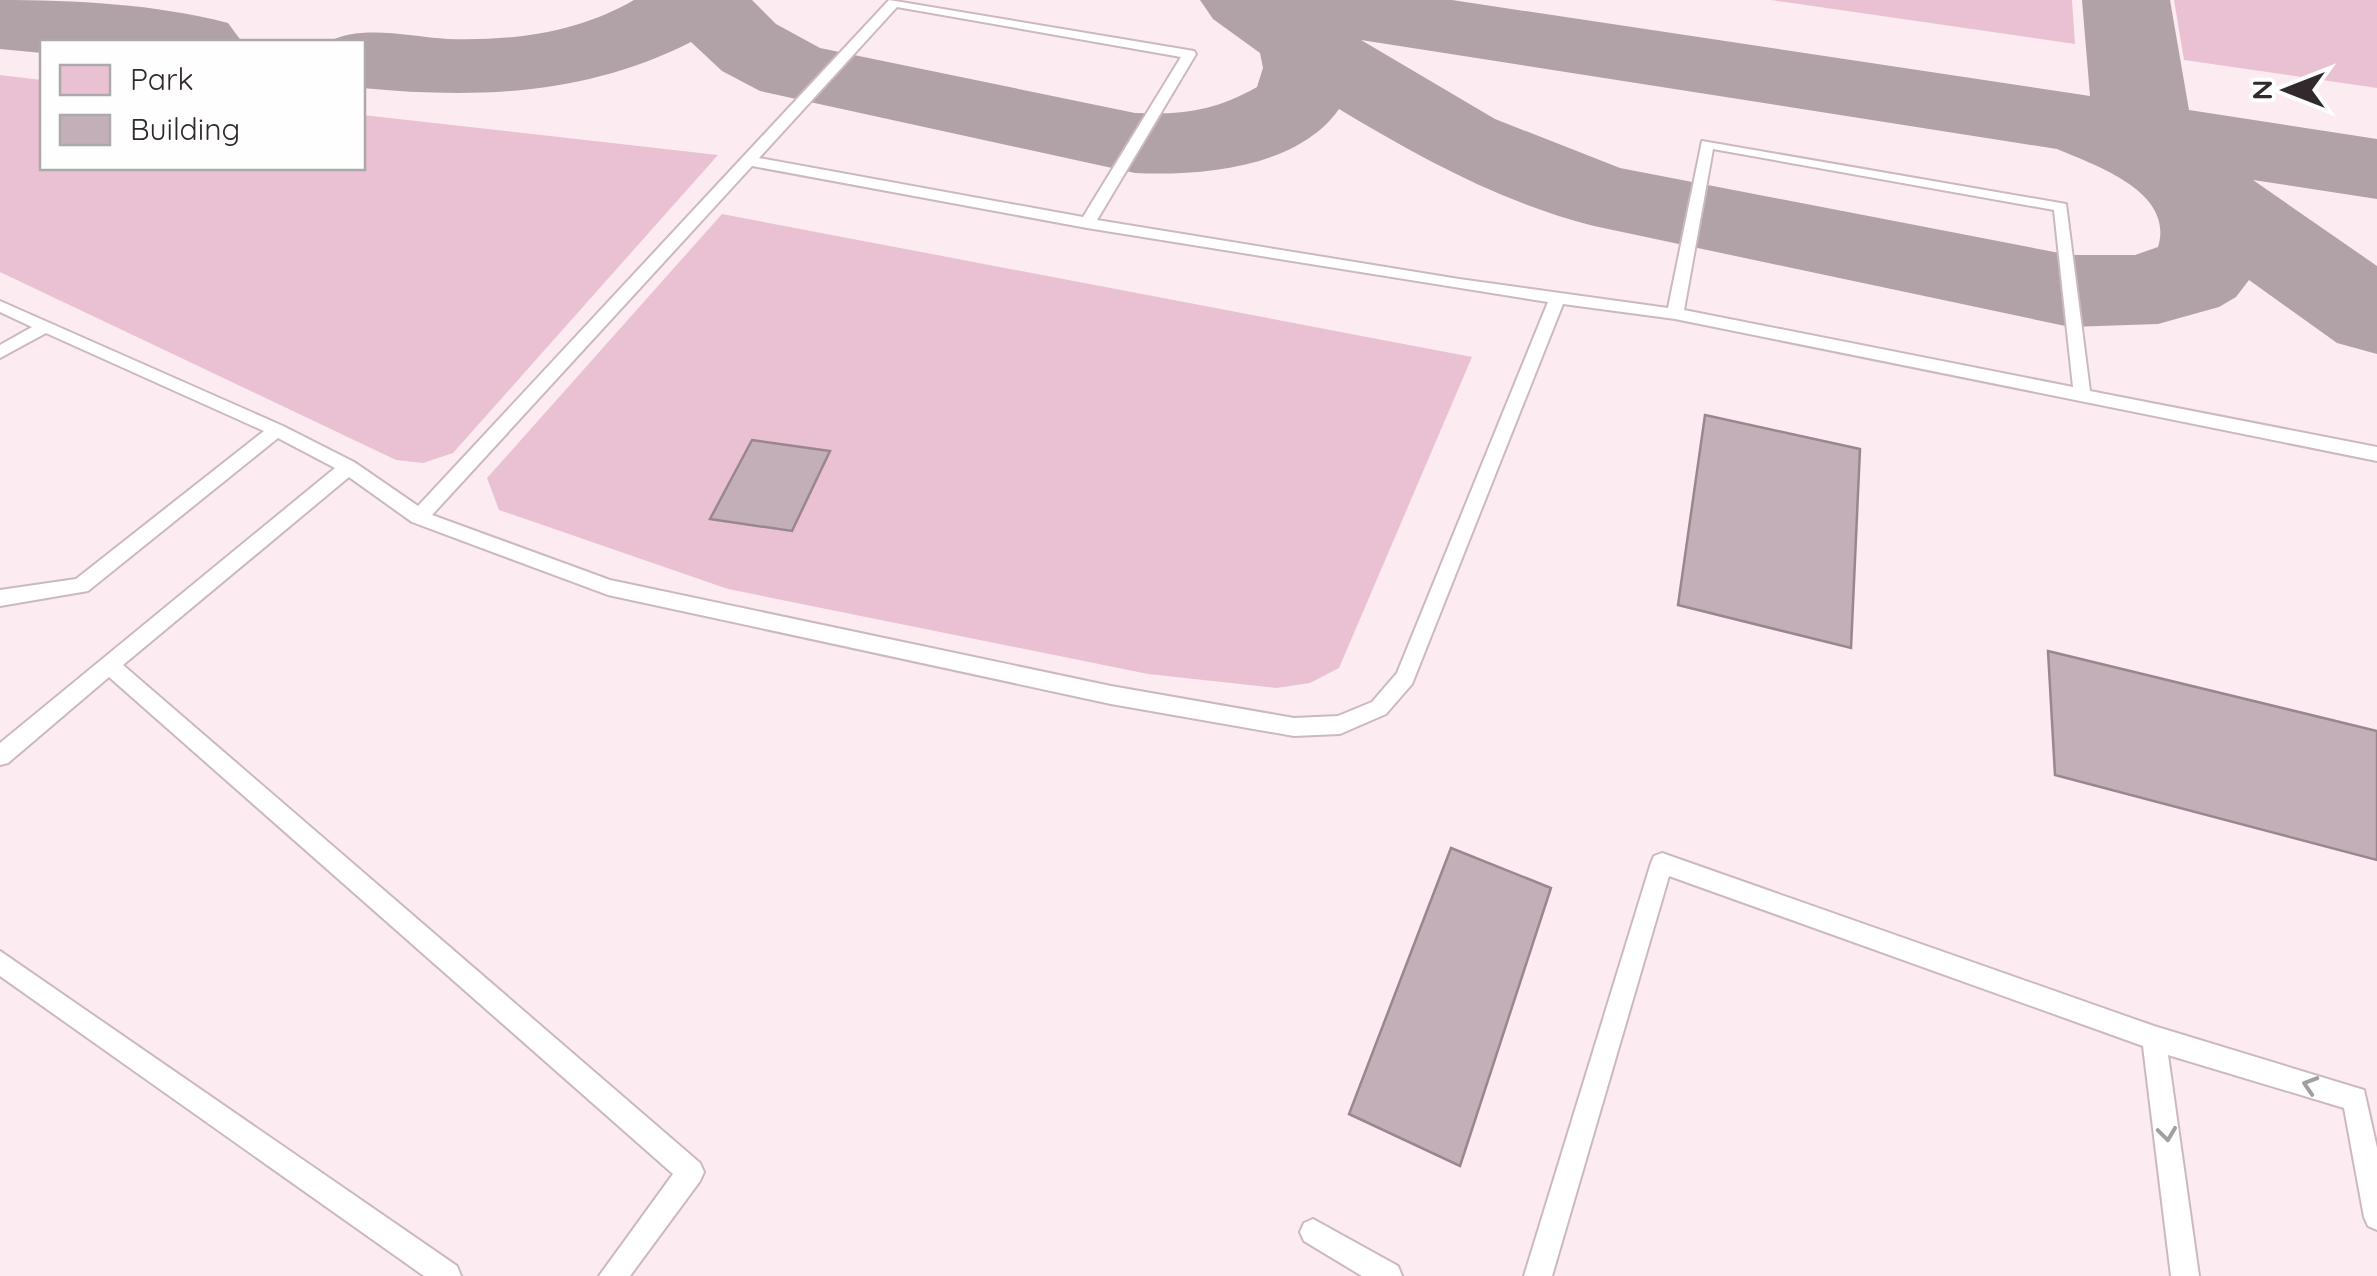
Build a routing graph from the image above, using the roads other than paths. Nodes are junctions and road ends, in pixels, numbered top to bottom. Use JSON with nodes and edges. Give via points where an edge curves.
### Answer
{"nodes":[{"id":1,"x":750,"y":161,"type":"junction"},
{"id":2,"x":1087,"y":223,"type":"junction"},
{"id":3,"x":1557,"y":298,"type":"junction"},
{"id":4,"x":0,"y":306,"type":"edge"},
{"id":5,"x":1675,"y":314,"type":"junction"},
{"id":6,"x":44,"y":327,"type":"junction"},
{"id":7,"x":0,"y":352,"type":"edge"},
{"id":8,"x":2082,"y":393,"type":"junction"},
{"id":9,"x":277,"y":430,"type":"junction"},
{"id":10,"x":2377,"y":454,"type":"edge"},
{"id":11,"x":348,"y":467,"type":"junction"},
{"id":12,"x":419,"y":517,"type":"junction"},
{"id":13,"x":0,"y":598,"type":"edge"},
{"id":14,"x":111,"y":667,"type":"junction"},
{"id":15,"x":0,"y":756,"type":"edge"},
{"id":16,"x":0,"y":962,"type":"edge"},
{"id":17,"x":2154,"y":1038,"type":"junction"},
{"id":18,"x":2366,"y":1102,"type":"edge"},
{"id":19,"x":2377,"y":1218,"type":"edge"},
{"id":20,"x":1313,"y":1232,"type":"dead end"},
{"id":21,"x":447,"y":1276,"type":"edge"},
{"id":22,"x":613,"y":1276,"type":"edge"},
{"id":23,"x":1388,"y":1276,"type":"edge"},
{"id":24,"x":1538,"y":1276,"type":"edge"},
{"id":25,"x":2185,"y":1276,"type":"edge"}],
"edges":[{"from":1,"to":2,"type":"lane"},
{"from":1,"to":2,"type":"lane","via":[[894,3],[1189,54]]},
{"from":1,"to":12,"type":"lane"},
{"from":2,"to":3,"type":"lane"},
{"from":3,"to":5,"type":"lane"},
{"from":3,"to":12,"type":"lane","via":[[1405,678],[1379,708],[1340,725],[1244,721],[828,637],[608,586]]},
{"from":4,"to":6,"type":"lane"},
{"from":5,"to":8,"type":"lane"},
{"from":5,"to":8,"type":"lane","via":[[1707,144],[2062,207]]},
{"from":6,"to":7,"type":"lane"},
{"from":6,"to":9,"type":"lane"},
{"from":8,"to":10,"type":"lane"},
{"from":9,"to":11,"type":"lane"},
{"from":9,"to":13,"type":"lane","via":[[81,586]]},
{"from":11,"to":12,"type":"lane"},
{"from":11,"to":14,"type":"lane"},
{"from":14,"to":15,"type":"lane"},
{"from":14,"to":22,"type":"lane","via":[[691,1172]]},
{"from":16,"to":21,"type":"lane"},
{"from":18,"to":17,"type":"lane","one_way":true},
{"from":17,"to":24,"type":"lane","via":[[1662,863]]},
{"from":17,"to":25,"type":"lane","one_way":true},
{"from":18,"to":19,"type":"lane"},
{"from":20,"to":23,"type":"lane"}]}
